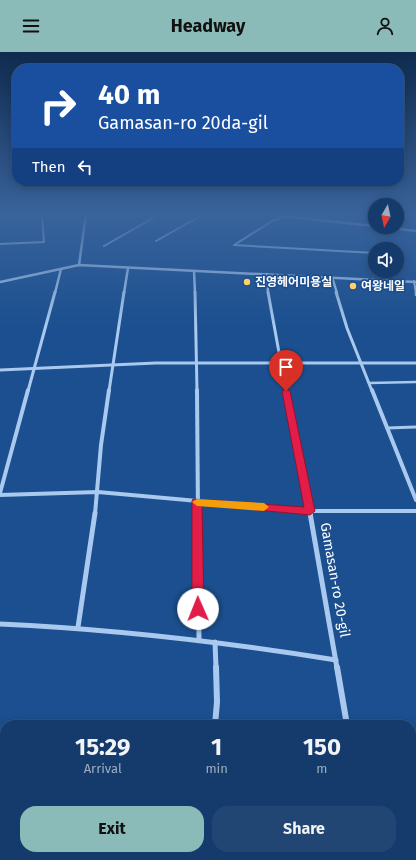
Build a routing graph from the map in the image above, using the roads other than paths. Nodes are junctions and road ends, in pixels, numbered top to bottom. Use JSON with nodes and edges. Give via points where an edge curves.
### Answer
{"nodes":[{"id":1,"x":81,"y":252,"type":"edge"},
{"id":2,"x":352,"y":252,"type":"edge"},
{"id":3,"x":368,"y":253,"type":"edge"},
{"id":4,"x":79,"y":265,"type":"junction"},
{"id":5,"x":128,"y":268,"type":"junction"},
{"id":6,"x":60,"y":269,"type":"junction"},
{"id":7,"x":194,"y":271,"type":"junction"},
{"id":8,"x":266,"y":274,"type":"junction"},
{"id":9,"x":332,"y":278,"type":"junction"},
{"id":10,"x":415,"y":281,"type":"edge"},
{"id":11,"x":0,"y":282,"type":"edge"},
{"id":12,"x":416,"y":295,"type":"edge"},
{"id":13,"x":280,"y":361,"type":"junction"},
{"id":14,"x":197,"y":363,"type":"junction"},
{"id":15,"x":361,"y":363,"type":"junction"},
{"id":16,"x":416,"y":363,"type":"edge"},
{"id":17,"x":114,"y":365,"type":"junction"},
{"id":18,"x":34,"y":367,"type":"junction"},
{"id":19,"x":0,"y":370,"type":"edge"},
{"id":20,"x":416,"y":382,"type":"edge"},
{"id":21,"x":369,"y":383,"type":"junction"},
{"id":22,"x":416,"y":427,"type":"edge"},
{"id":23,"x":387,"y":428,"type":"junction"},
{"id":24,"x":98,"y":492,"type":"junction"},
{"id":25,"x":0,"y":494,"type":"edge"},
{"id":26,"x":416,"y":500,"type":"edge"},
{"id":27,"x":197,"y":501,"type":"junction"},
{"id":28,"x":310,"y":511,"type":"junction"},
{"id":29,"x":416,"y":511,"type":"edge"},
{"id":30,"x":0,"y":624,"type":"edge"},
{"id":31,"x":78,"y":627,"type":"junction"},
{"id":32,"x":199,"y":640,"type":"junction"},
{"id":33,"x":215,"y":642,"type":"junction"},
{"id":34,"x":336,"y":660,"type":"junction"},
{"id":35,"x":215,"y":720,"type":"edge"},
{"id":36,"x":346,"y":720,"type":"edge"}],
"edges":[{"from":1,"to":4,"type":"street"},
{"from":2,"to":3,"type":"lane"},
{"from":4,"to":5,"type":"street"},
{"from":4,"to":6,"type":"street"},
{"from":5,"to":7,"type":"street"},
{"from":5,"to":17,"type":"street"},
{"from":6,"to":11,"type":"street"},
{"from":6,"to":18,"type":"street"},
{"from":7,"to":8,"type":"street"},
{"from":7,"to":14,"type":"street"},
{"from":8,"to":9,"type":"street"},
{"from":8,"to":13,"type":"street","name":"Gamasan-ro 20-gil"},
{"from":9,"to":10,"type":"street"},
{"from":9,"to":15,"type":"street","via":[[346,328]]},
{"from":10,"to":12,"type":"lane"},
{"from":13,"to":14,"type":"street"},
{"from":13,"to":15,"type":"street"},
{"from":13,"to":28,"type":"street","name":"Gamasan-ro 20-gil"},
{"from":14,"to":17,"type":"street"},
{"from":14,"to":27,"type":"street"},
{"from":15,"to":16,"type":"street"},
{"from":15,"to":21,"type":"street"},
{"from":17,"to":18,"type":"street"},
{"from":17,"to":24,"type":"street","via":[[101,445]]},
{"from":18,"to":19,"type":"street"},
{"from":18,"to":25,"type":"street"},
{"from":20,"to":21,"type":"lane"},
{"from":21,"to":23,"type":"street"},
{"from":22,"to":23,"type":"lane"},
{"from":23,"to":26,"type":"street"},
{"from":24,"to":25,"type":"street"},
{"from":24,"to":27,"type":"street"},
{"from":24,"to":31,"type":"street"},
{"from":27,"to":28,"type":"street"},
{"from":27,"to":32,"type":"street"},
{"from":28,"to":29,"type":"street"},
{"from":28,"to":34,"type":"street","name":"Gamasan-ro 20-gil"},
{"from":30,"to":31,"type":"street"},
{"from":31,"to":32,"type":"street"},
{"from":32,"to":33,"type":"street"},
{"from":33,"to":34,"type":"street"},
{"from":33,"to":35,"type":"street"},
{"from":34,"to":36,"type":"street","name":"Gamasan-ro 20-gil"}]}
